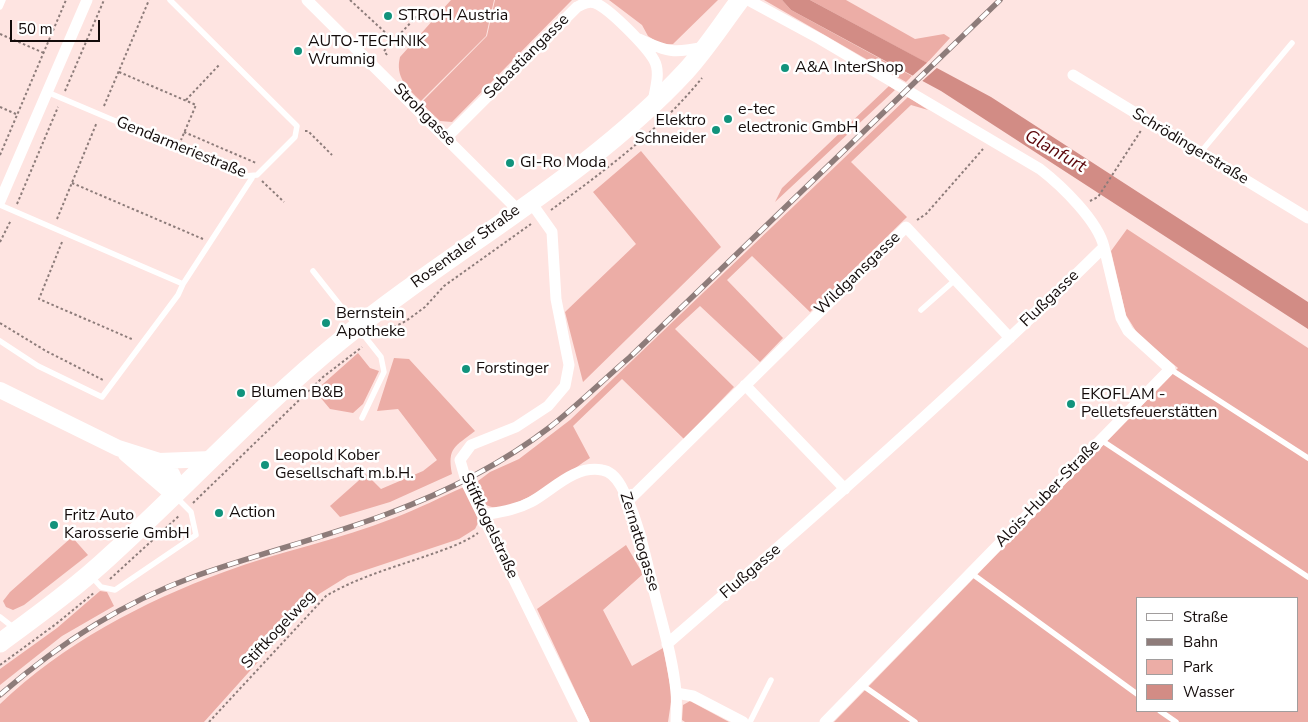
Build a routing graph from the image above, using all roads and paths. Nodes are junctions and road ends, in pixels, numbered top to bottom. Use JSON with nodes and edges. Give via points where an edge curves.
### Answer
{"nodes":[{"id":1,"x":66,"y":0,"type":"edge"},
{"id":2,"x":104,"y":0,"type":"edge"},
{"id":3,"x":149,"y":0,"type":"edge"},
{"id":4,"x":170,"y":0,"type":"edge"},
{"id":5,"x":307,"y":0,"type":"edge"},
{"id":6,"x":350,"y":0,"type":"edge"},
{"id":7,"x":740,"y":0,"type":"edge"},
{"id":8,"x":748,"y":0,"type":"edge"},
{"id":9,"x":85,"y":1,"type":"edge"},
{"id":10,"x":420,"y":20,"type":"dead end"},
{"id":11,"x":0,"y":34,"type":"edge"},
{"id":12,"x":636,"y":38,"type":"junction"},
{"id":13,"x":392,"y":43,"type":"junction"},
{"id":14,"x":1292,"y":43,"type":"dead end"},
{"id":15,"x":706,"y":47,"type":"junction"},
{"id":16,"x":44,"y":53,"type":"junction"},
{"id":17,"x":388,"y":55,"type":"dead end"},
{"id":18,"x":227,"y":57,"type":"junction"},
{"id":19,"x":119,"y":72,"type":"junction"},
{"id":20,"x":1073,"y":75,"type":"dead end"},
{"id":21,"x":702,"y":78,"type":"dead end"},
{"id":22,"x":47,"y":92,"type":"junction"},
{"id":23,"x":62,"y":98,"type":"junction"},
{"id":24,"x":186,"y":100,"type":"junction"},
{"id":25,"x":653,"y":104,"type":"junction"},
{"id":26,"x":0,"y":107,"type":"edge"},
{"id":27,"x":17,"y":115,"type":"junction"},
{"id":28,"x":100,"y":115,"type":"junction"},
{"id":29,"x":1148,"y":121,"type":"junction"},
{"id":30,"x":184,"y":132,"type":"junction"},
{"id":31,"x":298,"y":132,"type":"junction"},
{"id":32,"x":446,"y":138,"type":"junction"},
{"id":33,"x":992,"y":140,"type":"junction"},
{"id":34,"x":178,"y":148,"type":"junction"},
{"id":35,"x":1200,"y":153,"type":"junction"},
{"id":36,"x":0,"y":154,"type":"edge"},
{"id":37,"x":332,"y":155,"type":"dead end"},
{"id":38,"x":265,"y":167,"type":"junction"},
{"id":39,"x":254,"y":176,"type":"junction"},
{"id":40,"x":72,"y":183,"type":"junction"},
{"id":41,"x":1098,"y":197,"type":"dead end"},
{"id":42,"x":284,"y":202,"type":"dead end"},
{"id":43,"x":0,"y":203,"type":"edge"},
{"id":44,"x":524,"y":205,"type":"junction"},
{"id":45,"x":14,"y":211,"type":"junction"},
{"id":46,"x":541,"y":217,"type":"junction"},
{"id":47,"x":1308,"y":218,"type":"edge"},
{"id":48,"x":906,"y":227,"type":"junction"},
{"id":49,"x":53,"y":228,"type":"junction"},
{"id":50,"x":65,"y":233,"type":"junction"},
{"id":51,"x":0,"y":242,"type":"edge"},
{"id":52,"x":210,"y":242,"type":"junction"},
{"id":53,"x":1104,"y":247,"type":"junction"},
{"id":54,"x":313,"y":271,"type":"dead end"},
{"id":55,"x":955,"y":280,"type":"junction"},
{"id":56,"x":183,"y":284,"type":"junction"},
{"id":57,"x":922,"y":310,"type":"dead end"},
{"id":58,"x":0,"y":323,"type":"edge"},
{"id":59,"x":364,"y":333,"type":"junction"},
{"id":60,"x":1010,"y":338,"type":"junction"},
{"id":61,"x":0,"y":341,"type":"edge"},
{"id":62,"x":142,"y":344,"type":"junction"},
{"id":63,"x":1170,"y":369,"type":"junction"},
{"id":64,"x":111,"y":385,"type":"junction"},
{"id":65,"x":744,"y":385,"type":"junction"},
{"id":66,"x":0,"y":390,"type":"edge"},
{"id":67,"x":362,"y":418,"type":"dead end"},
{"id":68,"x":1101,"y":440,"type":"junction"},
{"id":69,"x":118,"y":448,"type":"junction"},
{"id":70,"x":1308,"y":458,"type":"edge"},
{"id":71,"x":212,"y":459,"type":"junction"},
{"id":72,"x":159,"y":461,"type":"junction"},
{"id":73,"x":845,"y":489,"type":"junction"},
{"id":74,"x":180,"y":502,"type":"junction"},
{"id":75,"x":627,"y":502,"type":"junction"},
{"id":76,"x":486,"y":520,"type":"junction"},
{"id":77,"x":971,"y":573,"type":"junction"},
{"id":78,"x":1308,"y":577,"type":"edge"},
{"id":79,"x":95,"y":580,"type":"junction"},
{"id":80,"x":0,"y":617,"type":"edge"},
{"id":81,"x":16,"y":631,"type":"junction"},
{"id":82,"x":0,"y":643,"type":"edge"},
{"id":83,"x":667,"y":644,"type":"junction"},
{"id":84,"x":0,"y":665,"type":"edge"},
{"id":85,"x":771,"y":680,"type":"dead end"},
{"id":86,"x":862,"y":685,"type":"junction"},
{"id":87,"x":676,"y":693,"type":"junction"},
{"id":88,"x":1136,"y":693,"type":"edge"},
{"id":89,"x":1161,"y":712,"type":"edge"},
{"id":90,"x":209,"y":722,"type":"edge"},
{"id":91,"x":584,"y":722,"type":"edge"},
{"id":92,"x":676,"y":722,"type":"edge"},
{"id":93,"x":743,"y":722,"type":"edge"},
{"id":94,"x":750,"y":722,"type":"edge"},
{"id":95,"x":825,"y":722,"type":"edge"},
{"id":96,"x":915,"y":722,"type":"edge"},
{"id":97,"x":1176,"y":722,"type":"edge"}],
"edges":[{"from":1,"to":16,"type":"path"},
{"from":2,"to":23,"type":"path"},
{"from":3,"to":19,"type":"path"},
{"from":4,"to":18,"type":"lane"},
{"from":5,"to":32,"type":"street","name":"Strohgasse"},
{"from":6,"to":13,"type":"path","via":[[388,35],[386,37]]},
{"from":7,"to":15,"type":"main road","name":"Rosentaler Straße"},
{"from":8,"to":33,"type":"street"},
{"from":9,"to":22,"type":"street"},
{"from":10,"to":13,"type":"path","via":[[416,16]]},
{"from":11,"to":16,"type":"path"},
{"from":12,"to":15,"type":"street","name":"Sebastiangasse","via":[[678,53]]},
{"from":12,"to":25,"type":"street","name":"Sebastiangasse","via":[[654,60],[658,72]]},
{"from":12,"to":32,"type":"street","name":"Sebastiangasse","via":[[603,8],[586,2],[577,7]]},
{"from":13,"to":17,"type":"path","via":[[384,51]]},
{"from":14,"to":35,"type":"lane"},
{"from":15,"to":25,"type":"main road","name":"Rosentaler Straße"},
{"from":16,"to":27,"type":"path"},
{"from":18,"to":24,"type":"path"},
{"from":18,"to":31,"type":"lane","via":[[297,126]]},
{"from":19,"to":24,"type":"path"},
{"from":19,"to":28,"type":"path"},
{"from":20,"to":29,"type":"street","name":"Schrödingerstraße"},
{"from":21,"to":46,"type":"path","via":[[651,131],[594,179]]},
{"from":22,"to":23,"type":"lane","name":"Gendarmeriestraße"},
{"from":22,"to":43,"type":"street"},
{"from":23,"to":28,"type":"lane","name":"Gendarmeriestraße"},
{"from":23,"to":45,"type":"path"},
{"from":24,"to":30,"type":"path","via":[[196,105]]},
{"from":25,"to":44,"type":"main road","name":"Rosentaler Straße","via":[[617,136]]},
{"from":26,"to":27,"type":"path"},
{"from":27,"to":36,"type":"path"},
{"from":28,"to":34,"type":"lane","name":"Gendarmeriestraße"},
{"from":28,"to":40,"type":"path"},
{"from":29,"to":35,"type":"street","name":"Schrödingerstraße"},
{"from":29,"to":41,"type":"path"},
{"from":30,"to":34,"type":"path"},
{"from":30,"to":38,"type":"path"},
{"from":31,"to":37,"type":"path","via":[[308,131]]},
{"from":31,"to":38,"type":"lane","name":"Gendarmeriestraße"},
{"from":32,"to":44,"type":"street","name":"Strohgasse"},
{"from":33,"to":48,"type":"path","via":[[926,214]]},
{"from":33,"to":53,"type":"street","via":[[1052,178],[1102,237]]},
{"from":34,"to":39,"type":"lane","name":"Gendarmeriestraße"},
{"from":35,"to":47,"type":"street","name":"Schrödingerstraße"},
{"from":38,"to":39,"type":"lane","name":"Gendarmeriestraße"},
{"from":39,"to":42,"type":"path"},
{"from":39,"to":52,"type":"lane"},
{"from":40,"to":49,"type":"path"},
{"from":40,"to":52,"type":"path"},
{"from":43,"to":45,"type":"lane"},
{"from":44,"to":46,"type":"street","name":"Stiftkogelstraße"},
{"from":44,"to":59,"type":"main road","name":"Rosentaler Straße"},
{"from":45,"to":49,"type":"lane"},
{"from":45,"to":51,"type":"path"},
{"from":46,"to":59,"type":"path","via":[[444,286],[425,307],[406,321]]},
{"from":46,"to":76,"type":"street","name":"Stiftkogelstraße","via":[[552,232],[556,299],[568,359],[567,377],[565,386],[548,406],[516,427],[471,445],[463,453],[461,468]]},
{"from":48,"to":55,"type":"street","name":"Wildgansgasse"},
{"from":48,"to":65,"type":"street","name":"Wildgansgasse"},
{"from":49,"to":50,"type":"lane"},
{"from":50,"to":56,"type":"lane"},
{"from":50,"to":62,"type":"path","via":[[39,299]]},
{"from":52,"to":56,"type":"lane"},
{"from":53,"to":60,"type":"street","name":"Flußgasse"},
{"from":53,"to":63,"type":"street","via":[[1121,318],[1128,331]]},
{"from":54,"to":59,"type":"lane"},
{"from":55,"to":57,"type":"lane"},
{"from":55,"to":60,"type":"street","name":"Wildgansgasse"},
{"from":56,"to":62,"type":"lane"},
{"from":58,"to":64,"type":"path","via":[[46,352]]},
{"from":59,"to":67,"type":"lane","via":[[381,357],[384,372]]},
{"from":59,"to":71,"type":"main road","name":"Rosentaler Straße","via":[[291,384]]},
{"from":59,"to":74,"type":"path","via":[[323,377]]},
{"from":60,"to":73,"type":"street","name":"Flußgasse"},
{"from":61,"to":64,"type":"lane","via":[[38,366],[102,397]]},
{"from":62,"to":64,"type":"lane"},
{"from":63,"to":68,"type":"street","name":"Alois-Huber-Straße"},
{"from":63,"to":70,"type":"lane"},
{"from":65,"to":73,"type":"street"},
{"from":65,"to":75,"type":"street","name":"Wildgansgasse"},
{"from":66,"to":69,"type":"main road"},
{"from":68,"to":77,"type":"street","name":"Alois-Huber-Straße"},
{"from":68,"to":78,"type":"lane"},
{"from":69,"to":72,"type":"main road"},
{"from":69,"to":74,"type":"main road"},
{"from":71,"to":72,"type":"main road"},
{"from":71,"to":74,"type":"main road","name":"Rosentaler Straße"},
{"from":72,"to":74,"type":"main road","via":[[172,474]]},
{"from":73,"to":83,"type":"street","name":"Flußgasse"},
{"from":74,"to":79,"type":"path"},
{"from":74,"to":79,"type":"main road","name":"Rosentaler Straße","via":[[110,556]]},
{"from":74,"to":79,"type":"lane","via":[[191,512],[196,535],[115,590]]},
{"from":75,"to":76,"type":"street","name":"Zernattogasse","via":[[621,486],[610,472],[588,470],[574,474],[522,506]]},
{"from":75,"to":83,"type":"street","name":"Zernattogasse","via":[[637,528]]},
{"from":76,"to":90,"type":"path","name":"Stiftkogelweg","via":[[470,539],[349,583],[326,596]]},
{"from":76,"to":91,"type":"street","name":"Stiftkogelstraße"},
{"from":77,"to":86,"type":"street","name":"Alois-Huber-Straße"},
{"from":77,"to":88,"type":"lane"},
{"from":79,"to":81,"type":"main road","name":"Rosentaler Straße"},
{"from":79,"to":84,"type":"path","via":[[56,624]]},
{"from":80,"to":81,"type":"lane"},
{"from":81,"to":82,"type":"main road","name":"Rosentaler Straße"},
{"from":83,"to":87,"type":"street","name":"Zernattogasse"},
{"from":85,"to":94,"type":"lane"},
{"from":86,"to":95,"type":"street","name":"Alois-Huber-Straße"},
{"from":86,"to":96,"type":"lane"},
{"from":87,"to":92,"type":"street","name":"Zernattogasse"},
{"from":87,"to":93,"type":"street","via":[[693,696]]},
{"from":89,"to":97,"type":"lane"}]}
